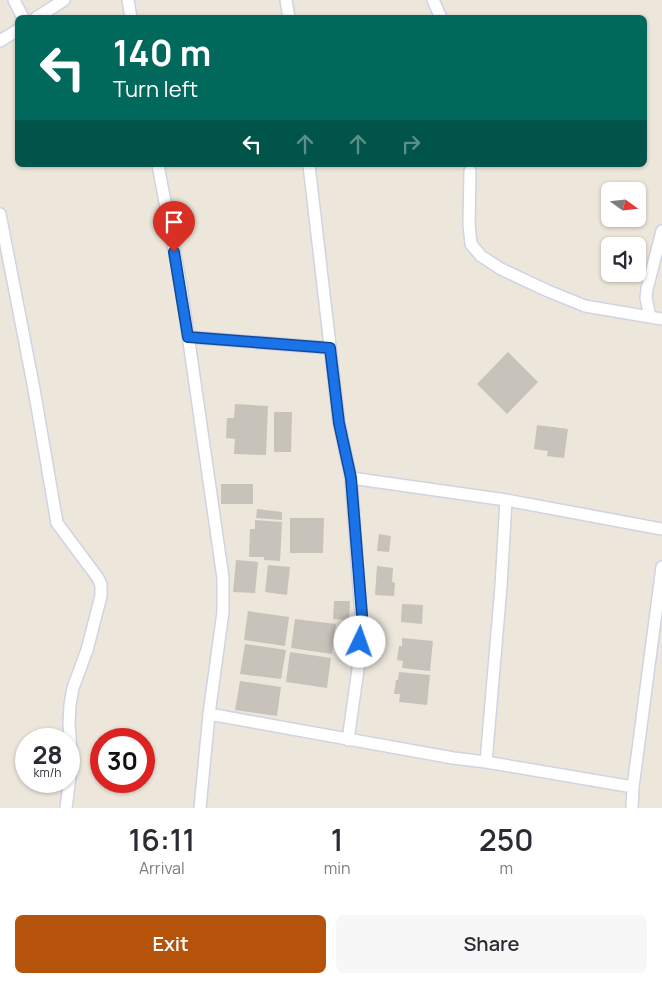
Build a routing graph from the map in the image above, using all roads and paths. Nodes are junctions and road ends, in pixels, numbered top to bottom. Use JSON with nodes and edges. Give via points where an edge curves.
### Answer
{"nodes":[{"id":1,"x":14,"y":0,"type":"edge"},
{"id":2,"x":64,"y":0,"type":"edge"},
{"id":3,"x":128,"y":0,"type":"edge"},
{"id":4,"x":286,"y":0,"type":"edge"},
{"id":5,"x":433,"y":0,"type":"edge"},
{"id":6,"x":22,"y":15,"type":"edge"},
{"id":7,"x":41,"y":15,"type":"edge"},
{"id":8,"x":130,"y":15,"type":"edge"},
{"id":9,"x":288,"y":15,"type":"edge"},
{"id":10,"x":440,"y":15,"type":"edge"},
{"id":11,"x":15,"y":32,"type":"edge"},
{"id":12,"x":0,"y":41,"type":"edge"},
{"id":13,"x":158,"y":167,"type":"edge"},
{"id":14,"x":309,"y":167,"type":"edge"},
{"id":15,"x":470,"y":171,"type":"dead end"},
{"id":16,"x":0,"y":214,"type":"edge"},
{"id":17,"x":662,"y":231,"type":"edge"},
{"id":18,"x":650,"y":317,"type":"junction"},
{"id":19,"x":662,"y":319,"type":"edge"},
{"id":20,"x":188,"y":337,"type":"junction"},
{"id":21,"x":330,"y":348,"type":"junction"},
{"id":22,"x":351,"y":478,"type":"junction"},
{"id":23,"x":506,"y":500,"type":"junction"},
{"id":24,"x":662,"y":529,"type":"edge"},
{"id":25,"x":662,"y":567,"type":"edge"},
{"id":26,"x":209,"y":714,"type":"junction"},
{"id":27,"x":348,"y":740,"type":"junction"},
{"id":28,"x":486,"y":762,"type":"junction"},
{"id":29,"x":633,"y":787,"type":"junction"},
{"id":30,"x":66,"y":808,"type":"edge"},
{"id":31,"x":200,"y":808,"type":"edge"},
{"id":32,"x":632,"y":808,"type":"edge"}],
"edges":[{"from":1,"to":6,"type":"street"},
{"from":2,"to":7,"type":"street"},
{"from":3,"to":8,"type":"street"},
{"from":4,"to":9,"type":"street"},
{"from":5,"to":10,"type":"street"},
{"from":11,"to":12,"type":"street"},
{"from":13,"to":20,"type":"street"},
{"from":14,"to":21,"type":"street"},
{"from":15,"to":18,"type":"street","via":[[471,244],[481,256],[500,269],[585,306]]},
{"from":16,"to":30,"type":"street","via":[[57,523],[101,586],[87,650],[73,688]]},
{"from":17,"to":18,"type":"street","via":[[647,289]]},
{"from":18,"to":19,"type":"street"},
{"from":20,"to":21,"type":"street"},
{"from":20,"to":26,"type":"street","via":[[224,612]]},
{"from":21,"to":22,"type":"street","via":[[339,423]]},
{"from":22,"to":23,"type":"street"},
{"from":22,"to":27,"type":"street","via":[[362,615]]},
{"from":23,"to":24,"type":"street"},
{"from":23,"to":28,"type":"street"},
{"from":25,"to":29,"type":"street"},
{"from":26,"to":27,"type":"street"},
{"from":26,"to":31,"type":"street"},
{"from":27,"to":28,"type":"street"},
{"from":28,"to":29,"type":"street"},
{"from":29,"to":32,"type":"street"}]}
